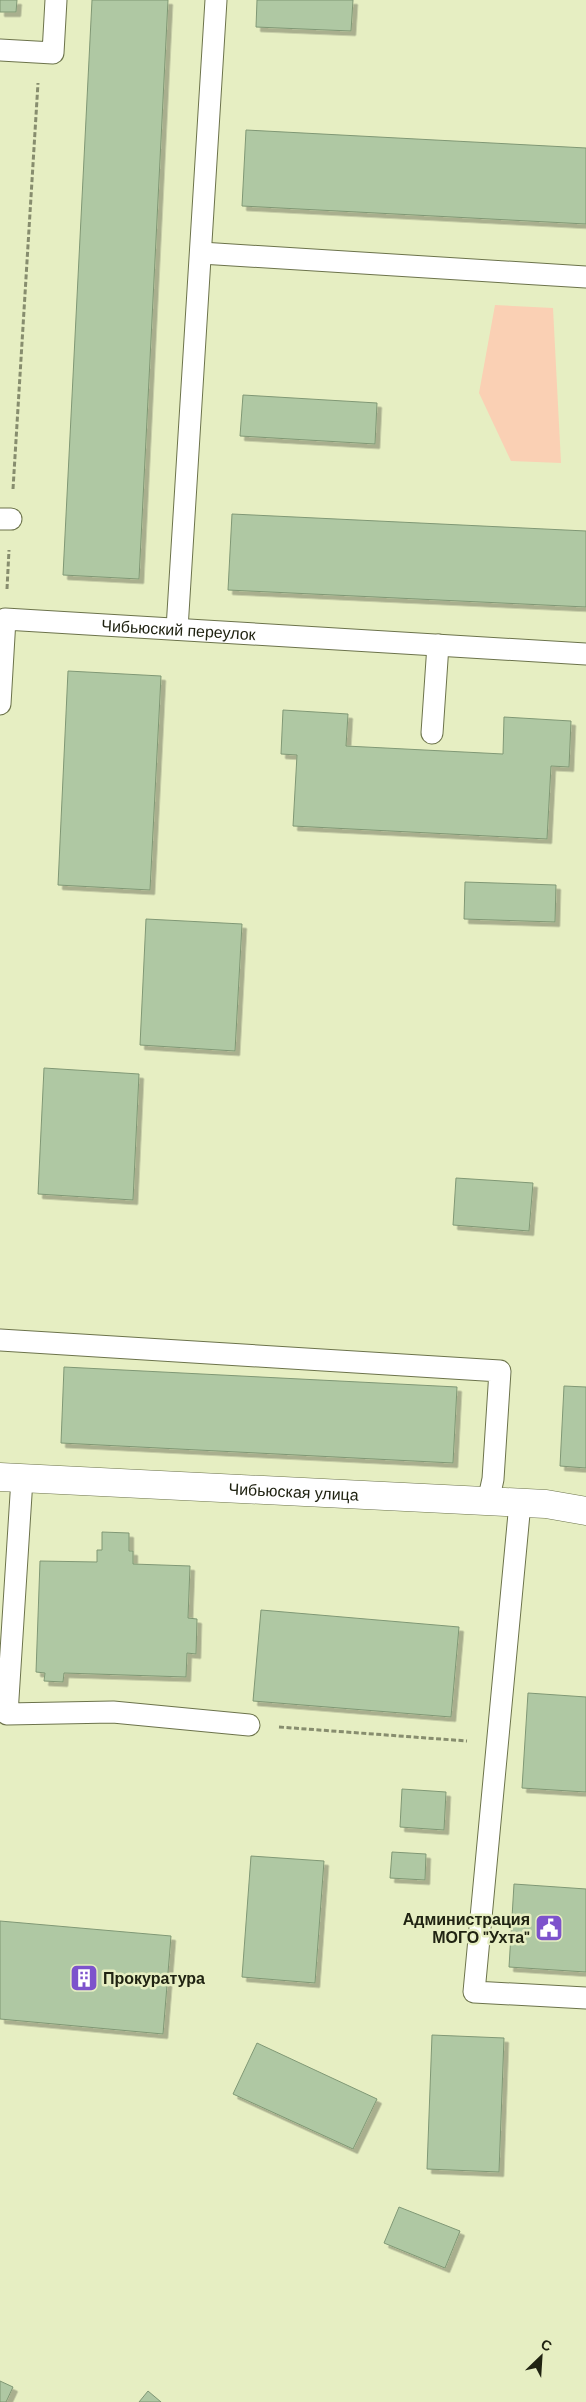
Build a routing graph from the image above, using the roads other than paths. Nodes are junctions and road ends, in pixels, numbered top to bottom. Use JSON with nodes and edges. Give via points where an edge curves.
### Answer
{"nodes":[{"id":1,"x":56,"y":0,"type":"edge"},
{"id":2,"x":216,"y":0,"type":"edge"},
{"id":3,"x":0,"y":50,"type":"edge"},
{"id":4,"x":200,"y":253,"type":"junction"},
{"id":5,"x":586,"y":277,"type":"edge"},
{"id":6,"x":178,"y":629,"type":"junction"},
{"id":7,"x":438,"y":645,"type":"junction"},
{"id":8,"x":586,"y":654,"type":"edge"},
{"id":9,"x":0,"y":704,"type":"edge"},
{"id":10,"x":432,"y":733,"type":"dead end"},
{"id":11,"x":0,"y":1340,"type":"edge"},
{"id":12,"x":11,"y":1478,"type":"edge"},
{"id":13,"x":491,"y":1490,"type":"junction"},
{"id":14,"x":520,"y":1503,"type":"junction"},
{"id":15,"x":586,"y":1511,"type":"edge"},
{"id":16,"x":3,"y":1714,"type":"edge"},
{"id":17,"x":249,"y":1725,"type":"road end"},
{"id":18,"x":586,"y":1998,"type":"edge"}],
"edges":[{"from":1,"to":3,"type":"lane","via":[[53,53]]},
{"from":2,"to":4,"type":"lane"},
{"from":4,"to":5,"type":"lane"},
{"from":4,"to":6,"type":"lane"},
{"from":6,"to":7,"type":"lane","name":"Чибьюский переулок"},
{"from":6,"to":9,"type":"lane","name":"Чибьюский переулок","via":[[5,618]]},
{"from":7,"to":8,"type":"lane","name":"Чибьюский переулок"},
{"from":7,"to":10,"type":"lane"},
{"from":11,"to":13,"type":"lane","via":[[500,1371]]},
{"from":12,"to":13,"type":"street","name":"Чибьюская улица"},
{"from":12,"to":16,"type":"lane"},
{"from":13,"to":14,"type":"street","name":"Чибьюская улица"},
{"from":14,"to":15,"type":"street","name":"Чибьюская улица"},
{"from":14,"to":18,"type":"lane","via":[[474,1992]]},
{"from":16,"to":17,"type":"lane","via":[[113,1712]]}]}
